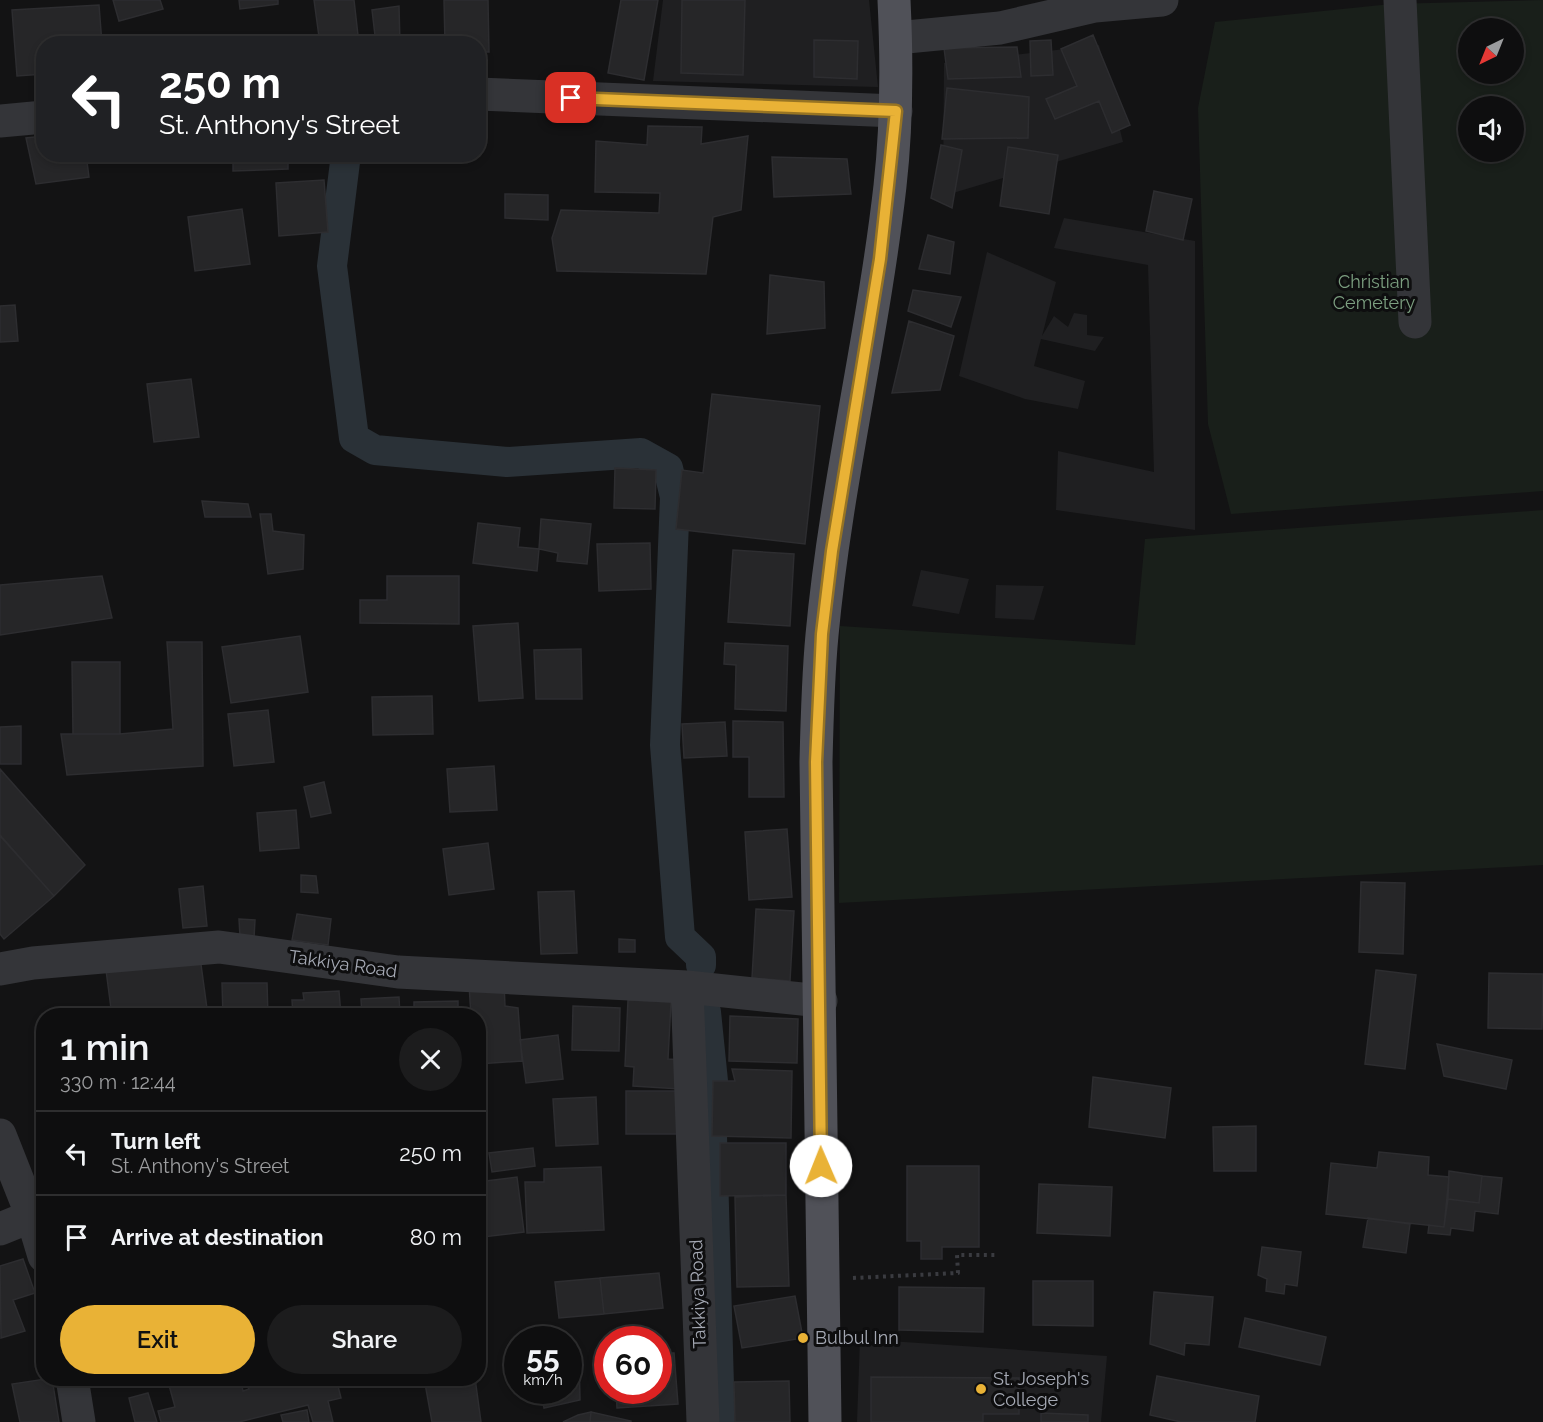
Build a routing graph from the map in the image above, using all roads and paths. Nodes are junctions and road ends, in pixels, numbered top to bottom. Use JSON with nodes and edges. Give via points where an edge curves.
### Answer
{"nodes":[{"id":1,"x":894,"y":0,"type":"edge"},
{"id":2,"x":1162,"y":0,"type":"edge"},
{"id":3,"x":1400,"y":0,"type":"edge"},
{"id":4,"x":1095,"y":3,"type":"edge"},
{"id":5,"x":896,"y":38,"type":"junction"},
{"id":6,"x":486,"y":94,"type":"edge"},
{"id":7,"x":896,"y":111,"type":"junction"},
{"id":8,"x":36,"y":118,"type":"edge"},
{"id":9,"x":0,"y":121,"type":"edge"},
{"id":10,"x":1415,"y":322,"type":"dead end"},
{"id":11,"x":0,"y":969,"type":"edge"},
{"id":12,"x":687,"y":987,"type":"junction"},
{"id":13,"x":821,"y":1001,"type":"junction"},
{"id":14,"x":0,"y":1135,"type":"edge"},
{"id":15,"x":32,"y":1216,"type":"junction"},
{"id":16,"x":0,"y":1229,"type":"edge"},
{"id":17,"x":36,"y":1229,"type":"edge"},
{"id":18,"x":996,"y":1255,"type":"dead end"},
{"id":19,"x":822,"y":1279,"type":"junction"},
{"id":20,"x":73,"y":1386,"type":"edge"},
{"id":21,"x":79,"y":1422,"type":"edge"},
{"id":22,"x":703,"y":1422,"type":"edge"},
{"id":23,"x":825,"y":1422,"type":"edge"}],
"edges":[{"from":1,"to":5,"type":"main road"},
{"from":2,"to":4,"type":"street"},
{"from":3,"to":10,"type":"street"},
{"from":4,"to":5,"type":"street","via":[[1000,28]]},
{"from":5,"to":7,"type":"main road"},
{"from":6,"to":7,"type":"street"},
{"from":7,"to":13,"type":"main road","via":[[880,259],[822,634],[816,762]]},
{"from":8,"to":9,"type":"street"},
{"from":11,"to":12,"type":"street","name":"Takkiya Road","via":[[219,947],[398,972]]},
{"from":12,"to":13,"type":"street","name":"Takkiya Road"},
{"from":12,"to":22,"type":"street","name":"Takkiya Road"},
{"from":13,"to":19,"type":"main road"},
{"from":14,"to":15,"type":"street"},
{"from":15,"to":16,"type":"street"},
{"from":15,"to":17,"type":"street"},
{"from":18,"to":19,"type":"path","via":[[957,1255],[958,1274]]},
{"from":19,"to":23,"type":"main road"},
{"from":20,"to":21,"type":"street"}]}
